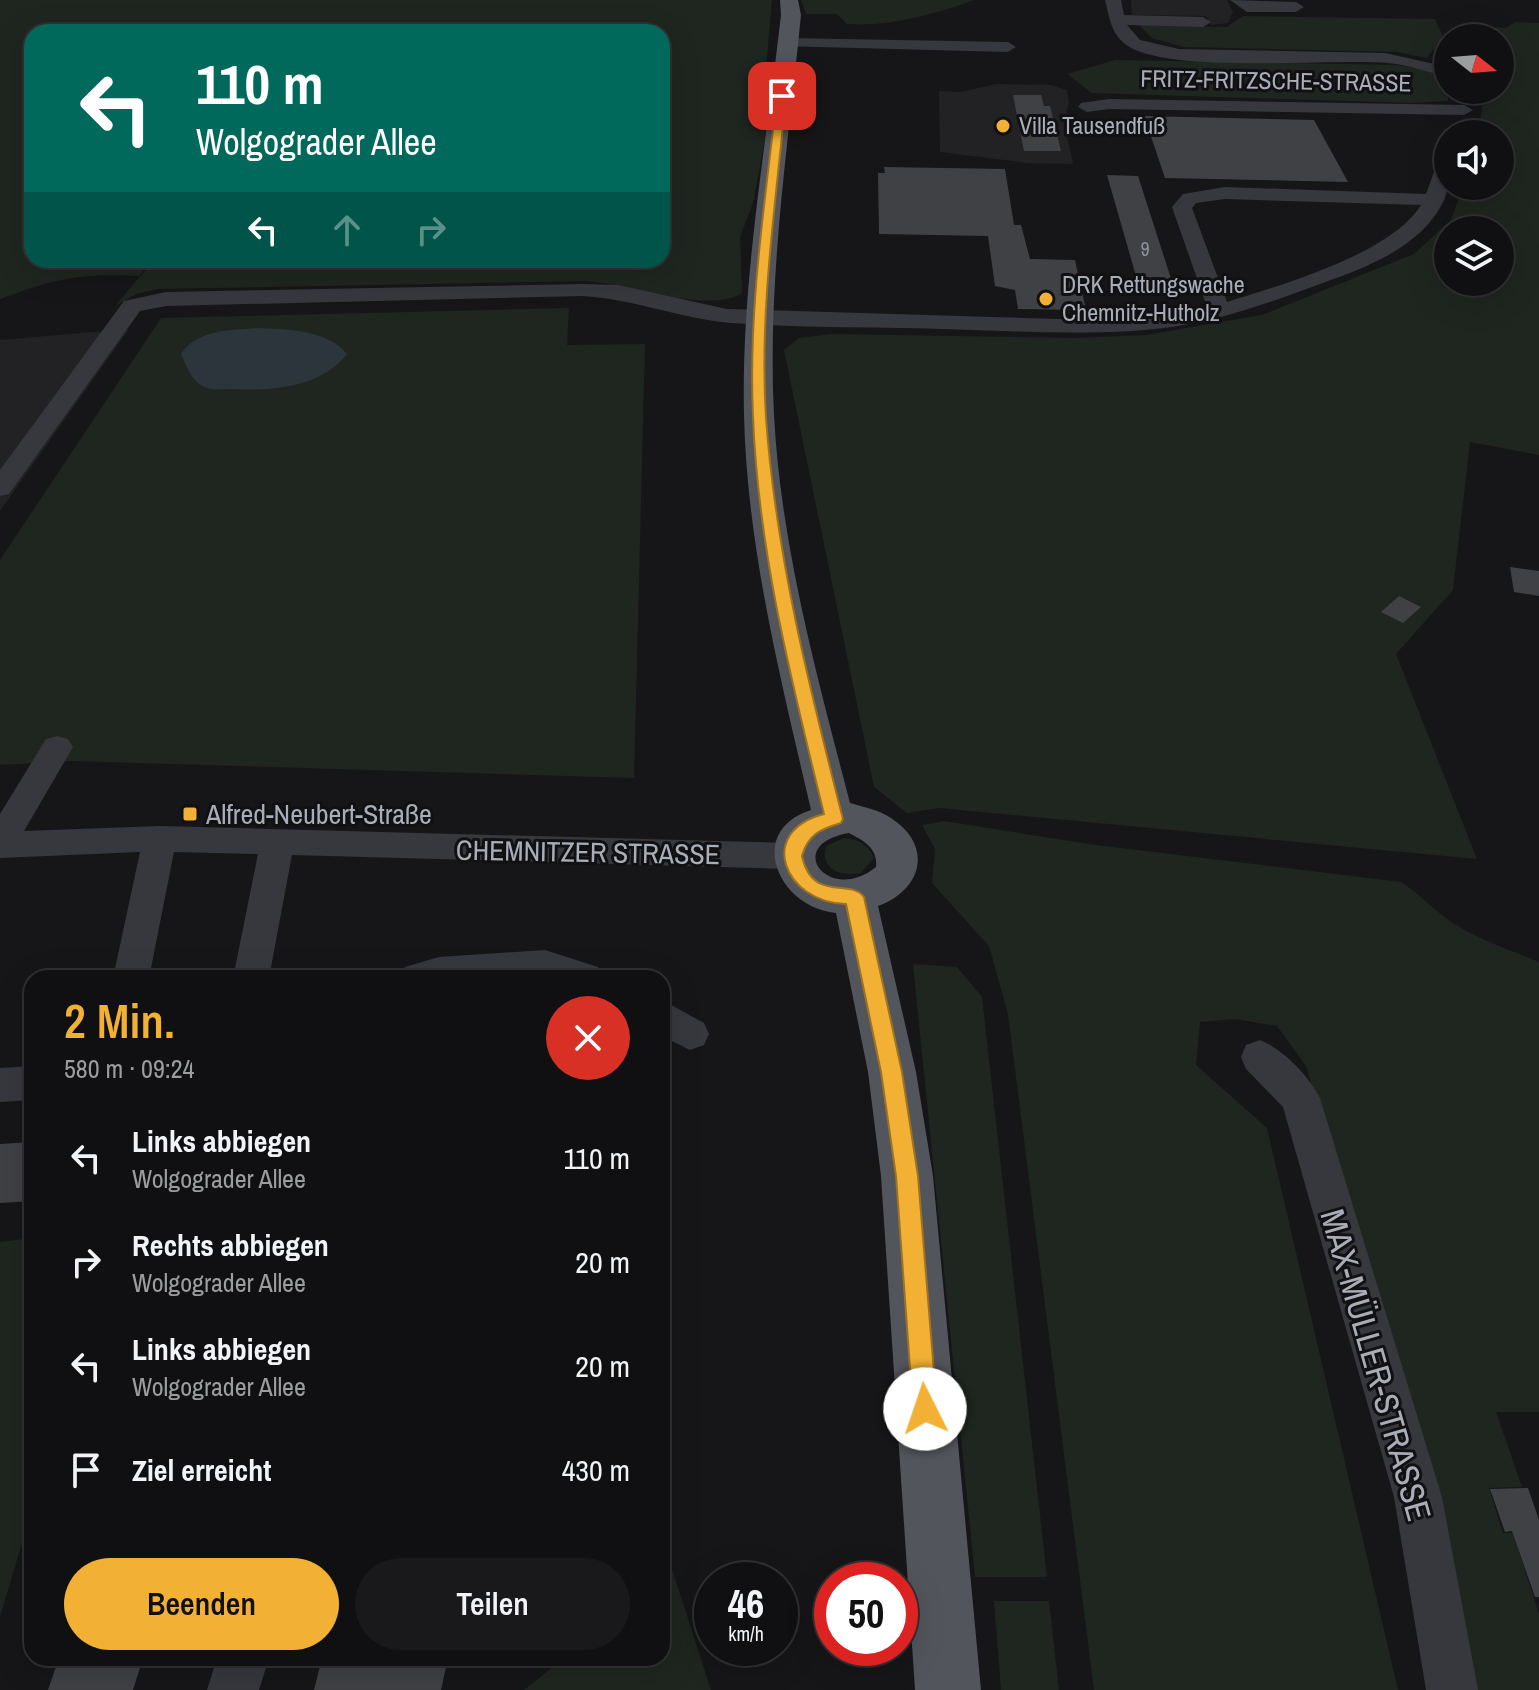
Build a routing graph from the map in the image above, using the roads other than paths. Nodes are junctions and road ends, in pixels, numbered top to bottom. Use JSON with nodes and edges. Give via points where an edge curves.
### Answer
{"nodes":[{"id":1,"x":789,"y":0,"type":"edge"},
{"id":2,"x":1113,"y":0,"type":"edge"},
{"id":3,"x":1238,"y":0,"type":"edge"},
{"id":4,"x":1296,"y":7,"type":"dead end"},
{"id":5,"x":1118,"y":20,"type":"junction"},
{"id":6,"x":1203,"y":22,"type":"dead end"},
{"id":7,"x":786,"y":43,"type":"junction"},
{"id":8,"x":1008,"y":47,"type":"dead end"},
{"id":9,"x":1434,"y":68,"type":"edge"},
{"id":10,"x":1465,"y":104,"type":"edge"},
{"id":11,"x":1087,"y":107,"type":"dead end"},
{"id":12,"x":1464,"y":110,"type":"junction"},
{"id":13,"x":1461,"y":120,"type":"edge"},
{"id":14,"x":1434,"y":200,"type":"joint"},
{"id":15,"x":1220,"y":311,"type":"junction"},
{"id":16,"x":759,"y":317,"type":"junction"},
{"id":17,"x":37,"y":438,"type":"junction"},
{"id":18,"x":0,"y":439,"type":"edge"},
{"id":19,"x":0,"y":488,"type":"edge"},
{"id":20,"x":57,"y":747,"type":"dead end"},
{"id":21,"x":834,"y":819,"type":"junction"},
{"id":22,"x":160,"y":839,"type":"junction"},
{"id":23,"x":0,"y":844,"type":"edge"},
{"id":24,"x":277,"y":844,"type":"junction"},
{"id":25,"x":793,"y":856,"type":"junction"},
{"id":26,"x":854,"y":897,"type":"junction"},
{"id":27,"x":133,"y":970,"type":"edge"},
{"id":28,"x":253,"y":970,"type":"edge"},
{"id":29,"x":469,"y":970,"type":"edge"},
{"id":30,"x":560,"y":970,"type":"edge"},
{"id":31,"x":1260,"y":1057,"type":"dead end"},
{"id":32,"x":24,"y":1084,"type":"edge"},
{"id":33,"x":0,"y":1085,"type":"edge"},
{"id":34,"x":240,"y":1666,"type":"edge"},
{"id":35,"x":233,"y":1690,"type":"edge"},
{"id":36,"x":948,"y":1690,"type":"edge"},
{"id":37,"x":1452,"y":1690,"type":"edge"}],
"edges":[{"from":1,"to":7,"type":"main road"},
{"from":2,"to":5,"type":"street"},
{"from":3,"to":4,"type":"street","via":[[1247,7]]},
{"from":5,"to":6,"type":"street"},
{"from":5,"to":9,"type":"street","name":"FRITZ-FRITZSCHE-STRASSE","via":[[1131,41],[1167,52],[1385,58]]},
{"from":7,"to":8,"type":"street"},
{"from":7,"to":16,"type":"main road"},
{"from":10,"to":12,"type":"street"},
{"from":11,"to":12,"type":"street","name":"FRITZ-FRITZSCHE-STRASSE"},
{"from":12,"to":13,"type":"street"},
{"from":14,"to":15,"type":"street","via":[[1407,234],[1366,258]]},
{"from":14,"to":15,"type":"street","via":[[1225,193],[1190,198],[1182,207],[1185,219]]},
{"from":15,"to":16,"type":"street","via":[[1093,327]]},
{"from":16,"to":17,"type":"street","via":[[582,290],[166,299],[132,306]]},
{"from":16,"to":21,"type":"main road","via":[[759,416],[770,533]]},
{"from":17,"to":18,"type":"street"},
{"from":17,"to":19,"type":"street"},
{"from":20,"to":23,"type":"street"},
{"from":21,"to":25,"type":"main road","via":[[805,831]]},
{"from":21,"to":26,"type":"main road","via":[[850,818],[879,829],[896,850],[893,875],[871,893]]},
{"from":22,"to":23,"type":"street","name":"CHEMNITZER STRASSE"},
{"from":22,"to":24,"type":"street","name":"CHEMNITZER STRASSE"},
{"from":22,"to":27,"type":"street"},
{"from":24,"to":25,"type":"street","name":"CHEMNITZER STRASSE"},
{"from":24,"to":28,"type":"street"},
{"from":25,"to":26,"type":"main road","via":[[796,869],[812,887],[836,897]]},
{"from":26,"to":36,"type":"main road","via":[[892,1072],[907,1176]]},
{"from":29,"to":30,"type":"street","via":[[545,965]]},
{"from":31,"to":37,"type":"street","name":"MAX-MÜLLER-STRASSE","via":[[1300,1098],[1418,1497]]},
{"from":32,"to":33,"type":"street"},
{"from":34,"to":35,"type":"street"}]}
